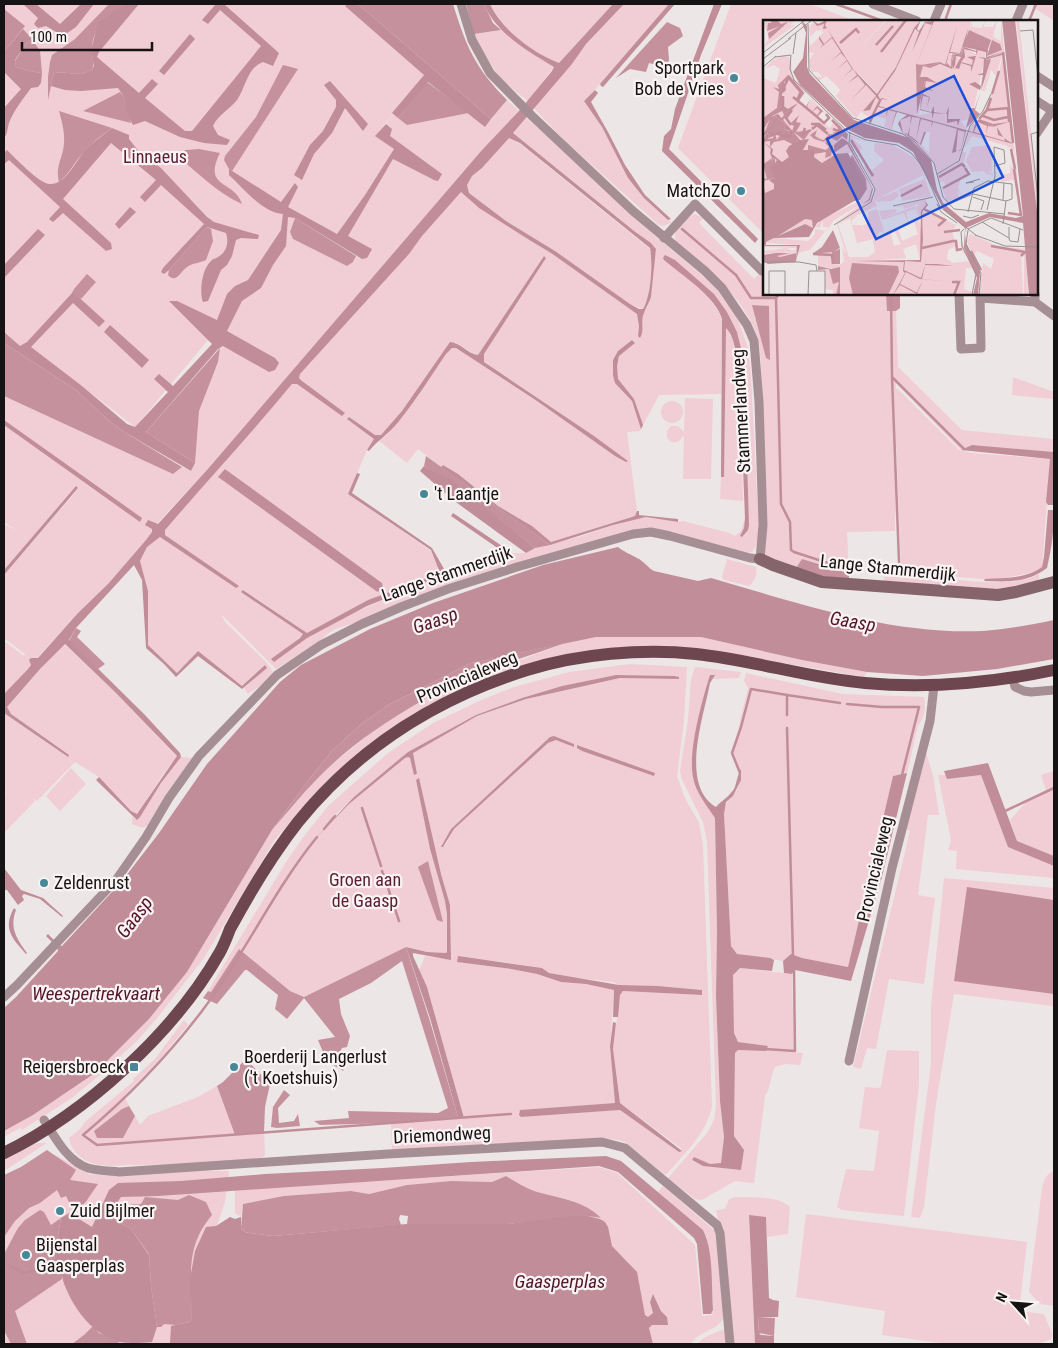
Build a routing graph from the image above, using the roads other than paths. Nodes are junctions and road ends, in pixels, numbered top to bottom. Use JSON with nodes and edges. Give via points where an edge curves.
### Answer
{"nodes":[{"id":1,"x":461,"y":4,"type":"edge"},
{"id":2,"x":873,"y":4,"type":"edge"},
{"id":3,"x":941,"y":4,"type":"edge"},
{"id":4,"x":1023,"y":4,"type":"edge"},
{"id":5,"x":914,"y":20,"type":"edge"},
{"id":6,"x":934,"y":20,"type":"edge"},
{"id":7,"x":1016,"y":20,"type":"edge"},
{"id":8,"x":1038,"y":77,"type":"edge"},
{"id":9,"x":1054,"y":87,"type":"edge"},
{"id":10,"x":1038,"y":102,"type":"edge"},
{"id":11,"x":1053,"y":110,"type":"edge"},
{"id":12,"x":1038,"y":132,"type":"edge"},
{"id":13,"x":664,"y":238,"type":"junction"},
{"id":14,"x":762,"y":271,"type":"dead end"},
{"id":15,"x":959,"y":295,"type":"edge"},
{"id":16,"x":981,"y":296,"type":"edge"},
{"id":17,"x":1035,"y":298,"type":"edge"},
{"id":18,"x":1054,"y":316,"type":"edge"},
{"id":19,"x":760,"y":559,"type":"junction"},
{"id":20,"x":1054,"y":582,"type":"edge"},
{"id":21,"x":1054,"y":670,"type":"edge"},
{"id":22,"x":1013,"y":679,"type":"junction"},
{"id":23,"x":934,"y":686,"type":"junction"},
{"id":24,"x":1054,"y":690,"type":"edge"},
{"id":25,"x":4,"y":997,"type":"edge"},
{"id":26,"x":849,"y":1061,"type":"dead end"},
{"id":27,"x":46,"y":1123,"type":"junction"},
{"id":28,"x":4,"y":1144,"type":"edge"},
{"id":29,"x":4,"y":1153,"type":"edge"},
{"id":30,"x":730,"y":1344,"type":"edge"}],
"edges":[{"from":1,"to":13,"type":"street","name":"Stammerlandweg","via":[[472,40],[490,73]]},
{"from":2,"to":5,"type":"street"},
{"from":3,"to":6,"type":"street"},
{"from":4,"to":7,"type":"street"},
{"from":8,"to":9,"type":"street"},
{"from":10,"to":11,"type":"street"},
{"from":11,"to":12,"type":"street"},
{"from":13,"to":14,"type":"street","via":[[695,204]]},
{"from":13,"to":19,"type":"street","name":"Stammerlandweg","via":[[722,288],[742,315],[754,341],[763,525]]},
{"from":15,"to":16,"type":"street","via":[[961,349],[982,348]]},
{"from":16,"to":17,"type":"street"},
{"from":17,"to":18,"type":"street"},
{"from":19,"to":20,"type":"street","name":"Lange Stammerdijk","via":[[822,582],[998,595]]},
{"from":19,"to":25,"type":"street","name":"Lange Stammerdijk","via":[[651,532],[633,534],[448,589],[362,624],[321,645],[276,677],[199,756],[116,880]]},
{"from":21,"to":22,"type":"main road","name":"Provincialeweg"},
{"from":22,"to":23,"type":"main road","name":"Provincialeweg"},
{"from":22,"to":24,"type":"street","via":[[1015,687],[1024,691]]},
{"from":23,"to":26,"type":"street","name":"Provincialeweg","via":[[930,721],[892,868]]},
{"from":23,"to":27,"type":"main road","name":"Provincialeweg","via":[[864,683],[704,655],[660,652],[585,657],[531,668],[475,688],[409,723],[342,775],[278,848],[230,930],[182,996],[140,1044]]},
{"from":27,"to":28,"type":"main road","name":"Provincialeweg"},
{"from":27,"to":29,"type":"main road","name":"Provincialeweg","via":[[27,1141]]},
{"from":27,"to":30,"type":"street","name":"Driemondweg","via":[[65,1151],[79,1163],[90,1169],[119,1172],[602,1142],[624,1148],[717,1225]]}]}
